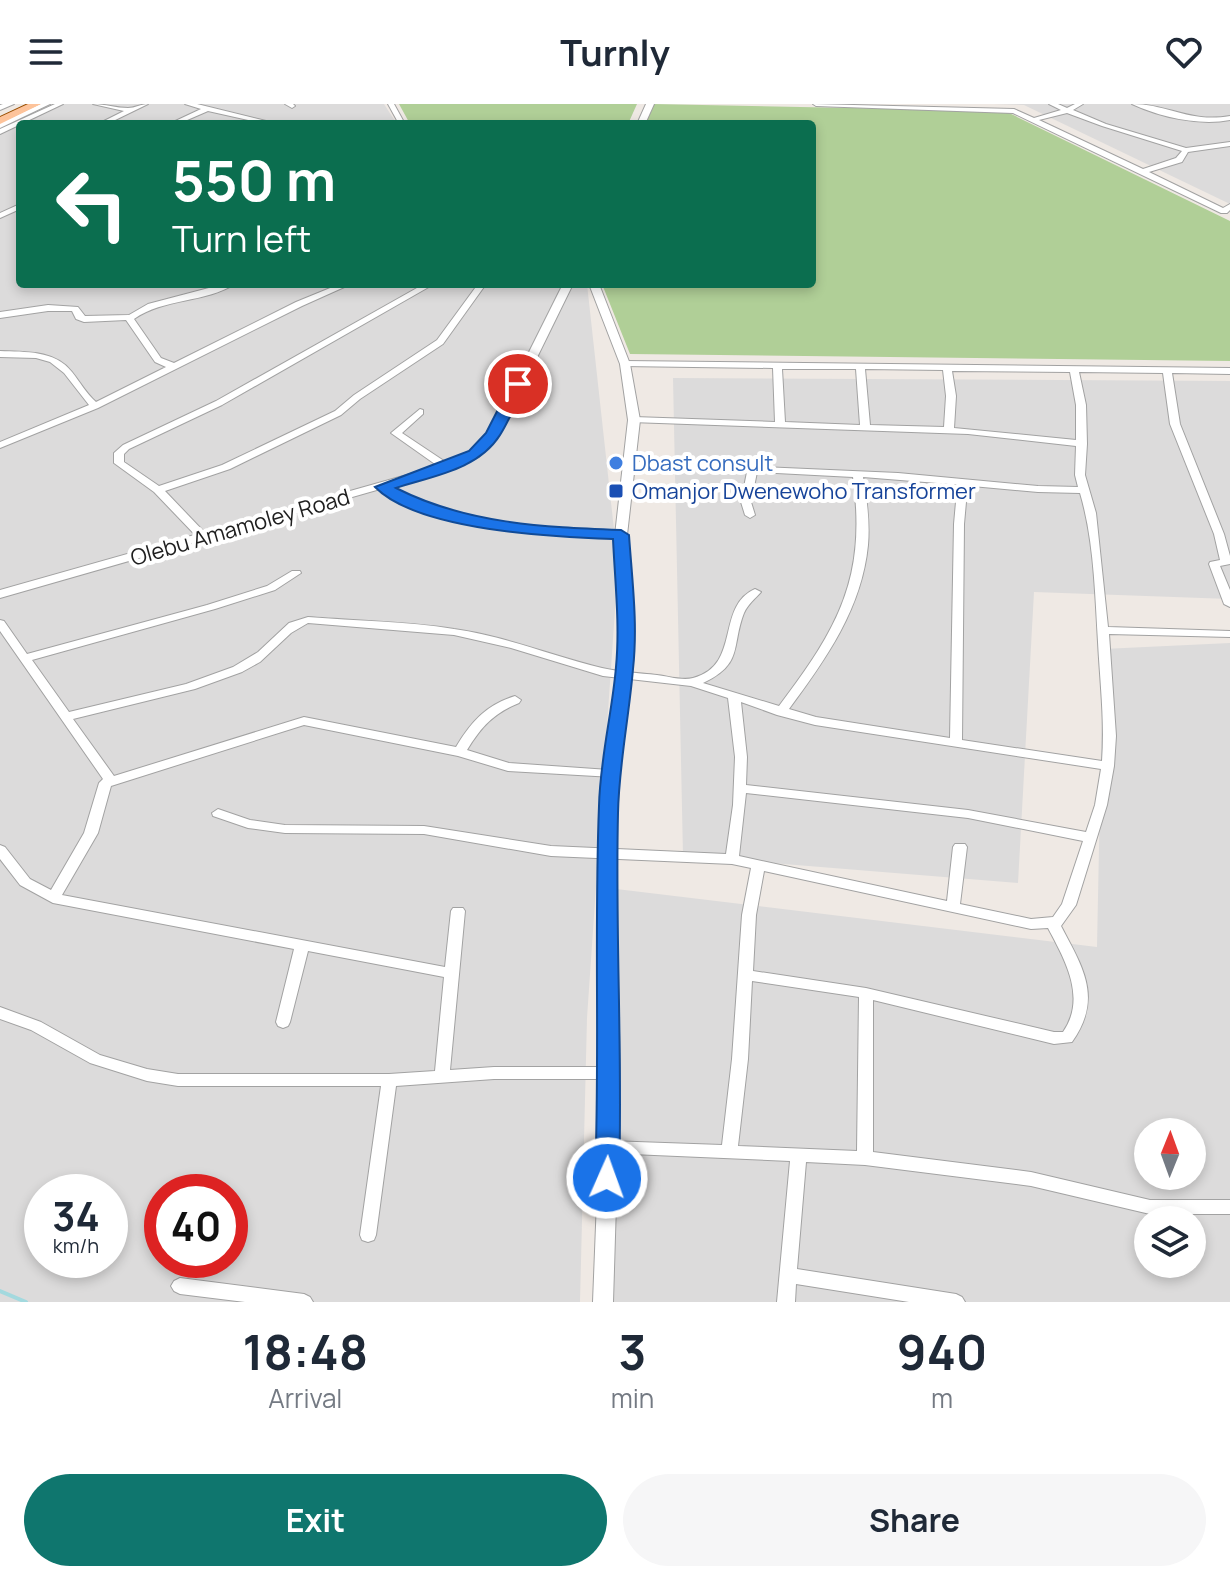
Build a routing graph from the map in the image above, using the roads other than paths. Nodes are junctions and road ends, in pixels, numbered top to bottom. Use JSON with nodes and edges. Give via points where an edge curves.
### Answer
{"nodes":[{"id":1,"x":10,"y":104,"type":"edge"},
{"id":2,"x":20,"y":104,"type":"edge"},
{"id":3,"x":36,"y":104,"type":"edge"},
{"id":4,"x":46,"y":104,"type":"edge"},
{"id":5,"x":60,"y":104,"type":"edge"},
{"id":6,"x":96,"y":104,"type":"edge"},
{"id":7,"x":145,"y":104,"type":"edge"},
{"id":8,"x":188,"y":104,"type":"edge"},
{"id":9,"x":816,"y":104,"type":"edge"},
{"id":10,"x":1052,"y":104,"type":"edge"},
{"id":11,"x":1080,"y":104,"type":"edge"},
{"id":12,"x":1135,"y":104,"type":"edge"},
{"id":13,"x":940,"y":106,"type":"edge"},
{"id":14,"x":207,"y":109,"type":"junction"},
{"id":15,"x":130,"y":110,"type":"junction"},
{"id":16,"x":1069,"y":110,"type":"junction"},
{"id":17,"x":0,"y":111,"type":"edge"},
{"id":18,"x":1228,"y":115,"type":"edge"},
{"id":19,"x":17,"y":119,"type":"joint"},
{"id":20,"x":255,"y":119,"type":"joint"},
{"id":21,"x":1037,"y":119,"type":"junction"},
{"id":22,"x":26,"y":120,"type":"edge"},
{"id":23,"x":109,"y":120,"type":"edge"},
{"id":24,"x":181,"y":120,"type":"edge"},
{"id":25,"x":259,"y":120,"type":"edge"},
{"id":26,"x":0,"y":123,"type":"edge"},
{"id":27,"x":1230,"y":144,"type":"edge"},
{"id":28,"x":1186,"y":150,"type":"junction"},
{"id":29,"x":1142,"y":172,"type":"junction"},
{"id":30,"x":1230,"y":206,"type":"edge"},
{"id":31,"x":221,"y":288,"type":"edge"},
{"id":32,"x":338,"y":288,"type":"edge"},
{"id":33,"x":423,"y":288,"type":"edge"},
{"id":34,"x":479,"y":288,"type":"edge"},
{"id":35,"x":566,"y":288,"type":"edge"},
{"id":36,"x":596,"y":288,"type":"edge"},
{"id":37,"x":0,"y":315,"type":"edge"},
{"id":38,"x":130,"y":318,"type":"junction"},
{"id":39,"x":0,"y":354,"type":"edge"},
{"id":40,"x":625,"y":364,"type":"junction"},
{"id":41,"x":777,"y":366,"type":"junction"},
{"id":42,"x":175,"y":367,"type":"junction"},
{"id":43,"x":860,"y":367,"type":"junction"},
{"id":44,"x":947,"y":367,"type":"junction"},
{"id":45,"x":1074,"y":370,"type":"junction"},
{"id":46,"x":1167,"y":370,"type":"junction"},
{"id":47,"x":1230,"y":371,"type":"edge"},
{"id":48,"x":95,"y":406,"type":"junction"},
{"id":49,"x":420,"y":412,"type":"dead end"},
{"id":50,"x":634,"y":420,"type":"junction"},
{"id":51,"x":780,"y":424,"type":"junction"},
{"id":52,"x":865,"y":427,"type":"junction"},
{"id":53,"x":949,"y":430,"type":"junction"},
{"id":54,"x":1082,"y":444,"type":"junction"},
{"id":55,"x":0,"y":445,"type":"edge"},
{"id":56,"x":446,"y":467,"type":"junction"},
{"id":57,"x":627,"y":469,"type":"junction"},
{"id":58,"x":752,"y":471,"type":"junction"},
{"id":59,"x":858,"y":474,"type":"junction"},
{"id":60,"x":968,"y":484,"type":"junction"},
{"id":61,"x":382,"y":487,"type":"junction"},
{"id":62,"x":158,"y":490,"type":"junction"},
{"id":63,"x":1085,"y":490,"type":"junction"},
{"id":64,"x":750,"y":515,"type":"dead end"},
{"id":65,"x":621,"y":535,"type":"junction"},
{"id":66,"x":204,"y":538,"type":"junction"},
{"id":67,"x":1228,"y":561,"type":"edge"},
{"id":68,"x":296,"y":573,"type":"dead end"},
{"id":69,"x":755,"y":592,"type":"dead end"},
{"id":70,"x":0,"y":594,"type":"edge"},
{"id":71,"x":1230,"y":604,"type":"edge"},
{"id":72,"x":0,"y":623,"type":"edge"},
{"id":73,"x":1103,"y":630,"type":"junction"},
{"id":74,"x":1230,"y":634,"type":"edge"},
{"id":75,"x":25,"y":658,"type":"junction"},
{"id":76,"x":624,"y":675,"type":"junction"},
{"id":77,"x":692,"y":683,"type":"junction"},
{"id":78,"x":734,"y":697,"type":"junction"},
{"id":79,"x":515,"y":700,"type":"dead end"},
{"id":80,"x":781,"y":712,"type":"junction"},
{"id":81,"x":65,"y":717,"type":"junction"},
{"id":82,"x":956,"y":742,"type":"junction"},
{"id":83,"x":460,"y":752,"type":"junction"},
{"id":84,"x":1108,"y":766,"type":"junction"},
{"id":85,"x":609,"y":774,"type":"junction"},
{"id":86,"x":111,"y":781,"type":"junction"},
{"id":87,"x":740,"y":788,"type":"junction"},
{"id":88,"x":218,"y":813,"type":"dead end"},
{"id":89,"x":1091,"y":838,"type":"junction"},
{"id":90,"x":960,"y":847,"type":"dead end"},
{"id":91,"x":0,"y":850,"type":"edge"},
{"id":92,"x":607,"y":854,"type":"junction"},
{"id":93,"x":732,"y":859,"type":"junction"},
{"id":94,"x":758,"y":865,"type":"junction"},
{"id":95,"x":53,"y":898,"type":"junction"},
{"id":96,"x":953,"y":907,"type":"junction"},
{"id":97,"x":458,"y":911,"type":"dead end"},
{"id":98,"x":1053,"y":923,"type":"junction"},
{"id":99,"x":302,"y":946,"type":"junction"},
{"id":100,"x":450,"y":973,"type":"junction"},
{"id":101,"x":745,"y":975,"type":"junction"},
{"id":102,"x":866,"y":993,"type":"junction"},
{"id":103,"x":0,"y":1013,"type":"edge"},
{"id":104,"x":283,"y":1022,"type":"dead end"},
{"id":105,"x":611,"y":1073,"type":"junction"},
{"id":106,"x":442,"y":1077,"type":"junction"},
{"id":107,"x":389,"y":1080,"type":"junction"},
{"id":108,"x":608,"y":1147,"type":"junction"},
{"id":109,"x":729,"y":1151,"type":"junction"},
{"id":110,"x":799,"y":1154,"type":"junction"},
{"id":111,"x":865,"y":1158,"type":"junction"},
{"id":112,"x":1230,"y":1207,"type":"edge"},
{"id":113,"x":368,"y":1235,"type":"dead end"},
{"id":114,"x":788,"y":1275,"type":"junction"},
{"id":115,"x":180,"y":1286,"type":"dead end"},
{"id":116,"x":304,"y":1302,"type":"edge"},
{"id":117,"x":603,"y":1302,"type":"edge"},
{"id":118,"x":786,"y":1302,"type":"edge"},
{"id":119,"x":956,"y":1302,"type":"edge"}],
"edges":[{"from":1,"to":17,"type":"street"},
{"from":2,"to":17,"type":"main road"},
{"from":3,"to":26,"type":"main road"},
{"from":4,"to":19,"type":"street"},
{"from":5,"to":22,"type":"street"},
{"from":6,"to":15,"type":"street"},
{"from":7,"to":15,"type":"street"},
{"from":8,"to":14,"type":"street"},
{"from":9,"to":13,"type":"street"},
{"from":10,"to":16,"type":"street"},
{"from":11,"to":16,"type":"street"},
{"from":12,"to":18,"type":"street","via":[[1192,121]]},
{"from":13,"to":21,"type":"street","via":[[1004,109]]},
{"from":14,"to":20,"type":"street"},
{"from":14,"to":24,"type":"street"},
{"from":15,"to":23,"type":"street"},
{"from":16,"to":21,"type":"street"},
{"from":16,"to":28,"type":"street"},
{"from":19,"to":26,"type":"main road"},
{"from":20,"to":25,"type":"street"},
{"from":21,"to":29,"type":"street"},
{"from":27,"to":28,"type":"street"},
{"from":28,"to":29,"type":"street","via":[[1179,160]]},
{"from":29,"to":30,"type":"street","via":[[1224,211]]},
{"from":31,"to":38,"type":"street"},
{"from":32,"to":42,"type":"street"},
{"from":33,"to":62,"type":"street","via":[[119,453],[119,463]]},
{"from":34,"to":62,"type":"street","via":[[440,342],[338,413],[226,467]]},
{"from":35,"to":56,"type":"street","name":"Olebu Amamoley Road","via":[[493,435],[475,455]]},
{"from":36,"to":40,"type":"street"},
{"from":37,"to":38,"type":"street","via":[[64,307],[84,319]]},
{"from":38,"to":42,"type":"street","via":[[158,360]]},
{"from":39,"to":48,"type":"street","via":[[58,362]]},
{"from":40,"to":41,"type":"street"},
{"from":40,"to":50,"type":"street"},
{"from":41,"to":43,"type":"street"},
{"from":41,"to":51,"type":"street"},
{"from":42,"to":48,"type":"street"},
{"from":43,"to":44,"type":"street"},
{"from":43,"to":52,"type":"street"},
{"from":44,"to":45,"type":"street"},
{"from":44,"to":53,"type":"street"},
{"from":45,"to":46,"type":"street"},
{"from":45,"to":54,"type":"street"},
{"from":46,"to":47,"type":"street"},
{"from":46,"to":67,"type":"street","via":[[1175,424]]},
{"from":48,"to":55,"type":"street"},
{"from":49,"to":56,"type":"street","via":[[396,433]]},
{"from":50,"to":51,"type":"street"},
{"from":50,"to":57,"type":"street"},
{"from":51,"to":52,"type":"street"},
{"from":52,"to":53,"type":"street"},
{"from":53,"to":54,"type":"street"},
{"from":54,"to":63,"type":"street","via":[[1080,475]]},
{"from":56,"to":61,"type":"street","name":"Olebu Amamoley Road"},
{"from":57,"to":58,"type":"street"},
{"from":57,"to":65,"type":"street"},
{"from":58,"to":59,"type":"street"},
{"from":58,"to":64,"type":"street","via":[[746,502]]},
{"from":59,"to":60,"type":"street"},
{"from":59,"to":80,"type":"street","via":[[864,519],[859,573],[850,602],[833,640]]},
{"from":60,"to":63,"type":"street"},
{"from":60,"to":82,"type":"street","via":[[962,491],[959,524]]},
{"from":61,"to":65,"type":"street","via":[[422,507],[486,524]]},
{"from":61,"to":66,"type":"street","name":"Olebu Amamoley Road"},
{"from":62,"to":66,"type":"street"},
{"from":63,"to":73,"type":"street"},
{"from":65,"to":76,"type":"street"},
{"from":66,"to":70,"type":"street","name":"Olebu Amamoley Road"},
{"from":67,"to":71,"type":"street","via":[[1214,564]]},
{"from":68,"to":75,"type":"street","via":[[271,588],[211,607]]},
{"from":69,"to":77,"type":"street","via":[[738,613],[727,661],[718,672]]},
{"from":72,"to":75,"type":"street"},
{"from":73,"to":74,"type":"street"},
{"from":73,"to":84,"type":"street"},
{"from":75,"to":81,"type":"street"},
{"from":76,"to":77,"type":"street"},
{"from":76,"to":81,"type":"street","via":[[454,632],[308,620],[293,624],[245,667]]},
{"from":76,"to":85,"type":"street"},
{"from":77,"to":78,"type":"street"},
{"from":78,"to":80,"type":"street"},
{"from":78,"to":87,"type":"street"},
{"from":79,"to":83,"type":"street","via":[[484,714]]},
{"from":80,"to":82,"type":"street"},
{"from":81,"to":86,"type":"street"},
{"from":82,"to":84,"type":"street"},
{"from":83,"to":85,"type":"street","via":[[508,767]]},
{"from":83,"to":86,"type":"street","via":[[304,721]]},
{"from":84,"to":89,"type":"street"},
{"from":85,"to":92,"type":"street"},
{"from":86,"to":95,"type":"street","via":[[102,787],[91,833]]},
{"from":87,"to":89,"type":"street","via":[[968,814]]},
{"from":87,"to":93,"type":"street"},
{"from":88,"to":92,"type":"street","via":[[285,829],[424,830],[551,851]]},
{"from":89,"to":98,"type":"street","via":[[1069,905],[1063,918]]},
{"from":90,"to":96,"type":"street"},
{"from":91,"to":95,"type":"street","via":[[25,882]]},
{"from":92,"to":93,"type":"street"},
{"from":92,"to":105,"type":"street"},
{"from":93,"to":94,"type":"street"},
{"from":94,"to":96,"type":"street"},
{"from":94,"to":101,"type":"street"},
{"from":95,"to":99,"type":"street"},
{"from":96,"to":98,"type":"street","via":[[1031,924]]},
{"from":97,"to":100,"type":"street"},
{"from":98,"to":102,"type":"street","via":[[1082,986],[1082,1003],[1067,1038]]},
{"from":99,"to":100,"type":"street"},
{"from":99,"to":104,"type":"street"},
{"from":100,"to":106,"type":"street"},
{"from":101,"to":102,"type":"street"},
{"from":101,"to":109,"type":"street"},
{"from":102,"to":111,"type":"street"},
{"from":103,"to":107,"type":"street","via":[[95,1059],[147,1075],[178,1080]]},
{"from":105,"to":106,"type":"street"},
{"from":105,"to":108,"type":"street"},
{"from":106,"to":107,"type":"street"},
{"from":107,"to":113,"type":"street"},
{"from":108,"to":109,"type":"street"},
{"from":108,"to":117,"type":"street"},
{"from":109,"to":110,"type":"street"},
{"from":110,"to":111,"type":"street"},
{"from":110,"to":114,"type":"street"},
{"from":111,"to":112,"type":"street","via":[[1031,1179],[1150,1207]]},
{"from":114,"to":118,"type":"street"},
{"from":114,"to":119,"type":"street"},
{"from":115,"to":116,"type":"street"}]}
